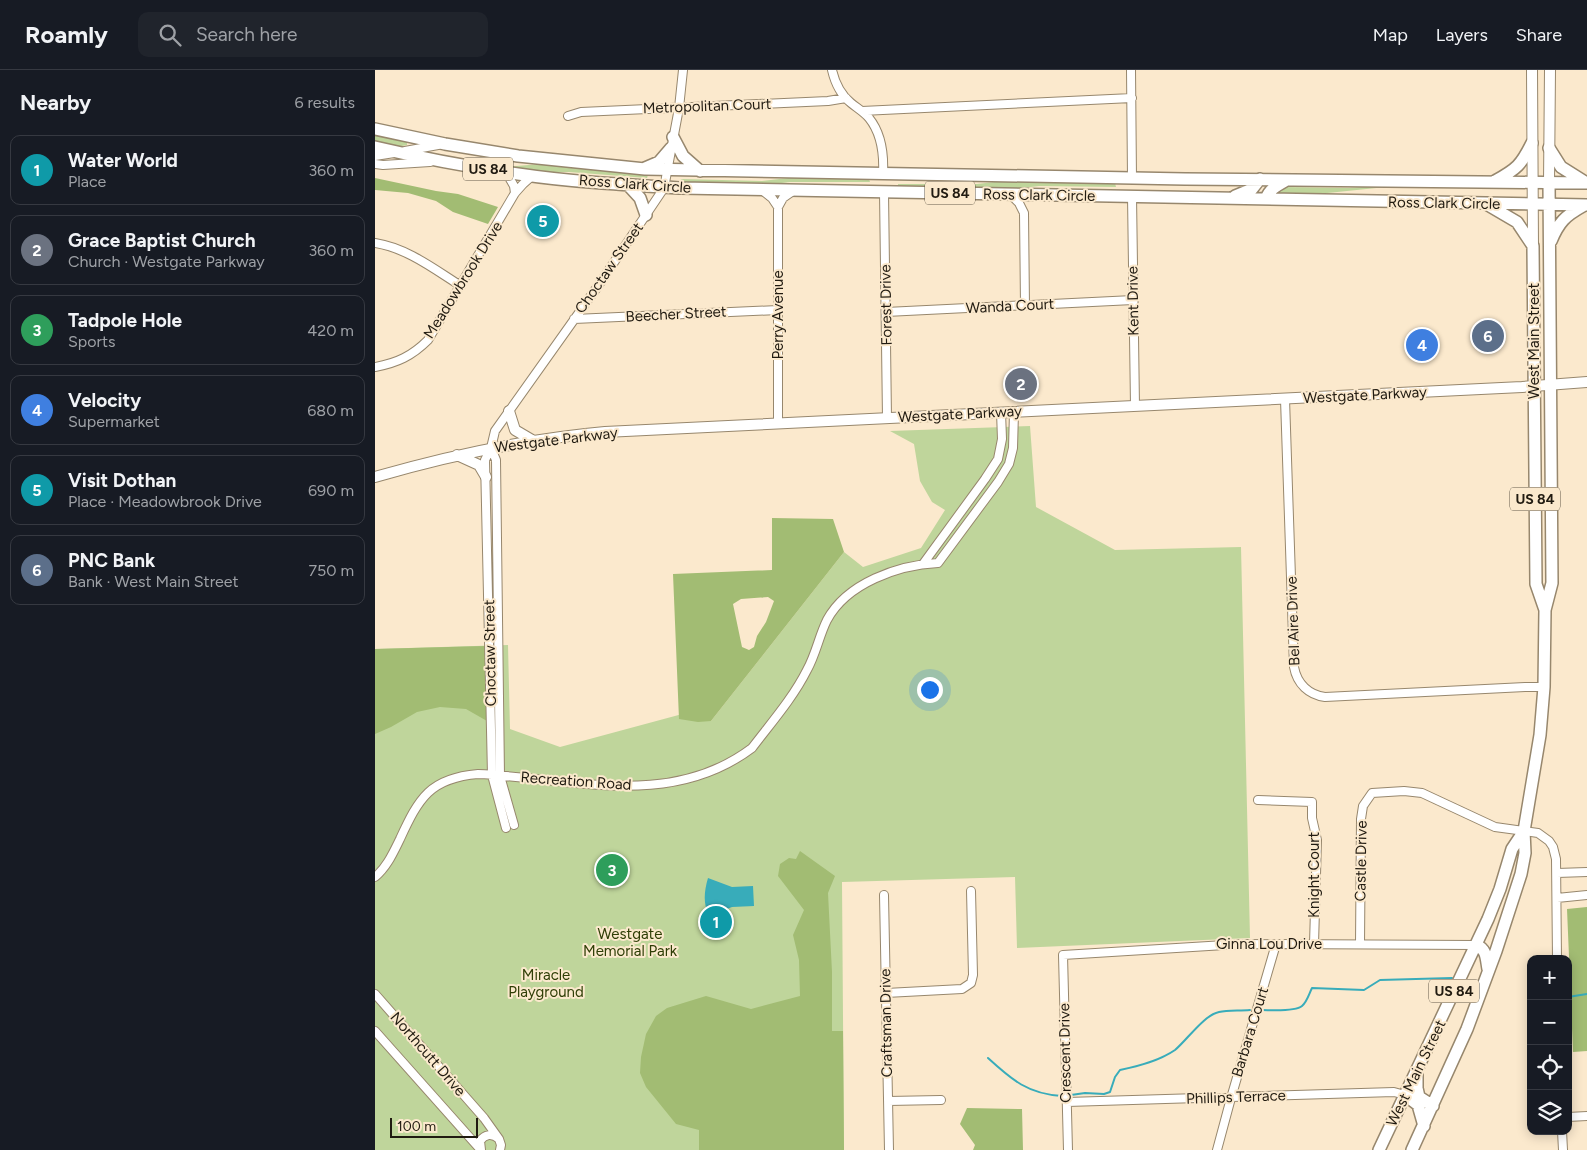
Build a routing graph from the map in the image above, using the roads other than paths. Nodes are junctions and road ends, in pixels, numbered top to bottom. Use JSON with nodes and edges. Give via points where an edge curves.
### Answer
{"nodes":[{"id":1,"x":683,"y":70,"type":"edge"},
{"id":2,"x":831,"y":70,"type":"edge"},
{"id":3,"x":1131,"y":70,"type":"edge"},
{"id":4,"x":1532,"y":70,"type":"edge"},
{"id":5,"x":1550,"y":70,"type":"edge"},
{"id":6,"x":846,"y":98,"type":"junction"},
{"id":7,"x":1132,"y":98,"type":"junction"},
{"id":8,"x":679,"y":108,"type":"junction"},
{"id":9,"x":862,"y":111,"type":"junction"},
{"id":10,"x":568,"y":116,"type":"dead end"},
{"id":11,"x":375,"y":129,"type":"edge"},
{"id":12,"x":672,"y":142,"type":"junction"},
{"id":13,"x":1533,"y":143,"type":"junction"},
{"id":14,"x":445,"y":144,"type":"junction"},
{"id":15,"x":375,"y":147,"type":"edge"},
{"id":16,"x":1549,"y":148,"type":"junction"},
{"id":17,"x":399,"y":153,"type":"junction"},
{"id":18,"x":375,"y":156,"type":"edge"},
{"id":19,"x":445,"y":162,"type":"junction"},
{"id":20,"x":375,"y":164,"type":"edge"},
{"id":21,"x":645,"y":169,"type":"junction"},
{"id":22,"x":667,"y":170,"type":"junction"},
{"id":23,"x":700,"y":171,"type":"junction"},
{"id":24,"x":506,"y":172,"type":"junction"},
{"id":25,"x":883,"y":174,"type":"junction"},
{"id":26,"x":906,"y":174,"type":"junction"},
{"id":27,"x":531,"y":176,"type":"junction"},
{"id":28,"x":1132,"y":178,"type":"junction"},
{"id":29,"x":1154,"y":178,"type":"junction"},
{"id":30,"x":1260,"y":179,"type":"junction"},
{"id":31,"x":1289,"y":179,"type":"junction"},
{"id":32,"x":1493,"y":182,"type":"junction"},
{"id":33,"x":1533,"y":182,"type":"junction"},
{"id":34,"x":1549,"y":183,"type":"junction"},
{"id":35,"x":1587,"y":183,"type":"edge"},
{"id":36,"x":628,"y":185,"type":"junction"},
{"id":37,"x":664,"y":188,"type":"junction"},
{"id":38,"x":763,"y":190,"type":"junction"},
{"id":39,"x":793,"y":191,"type":"junction"},
{"id":40,"x":859,"y":192,"type":"junction"},
{"id":41,"x":884,"y":192,"type":"junction"},
{"id":42,"x":515,"y":193,"type":"junction"},
{"id":43,"x":1010,"y":194,"type":"junction"},
{"id":44,"x":1037,"y":195,"type":"junction"},
{"id":45,"x":1107,"y":196,"type":"junction"},
{"id":46,"x":1133,"y":196,"type":"junction"},
{"id":47,"x":1229,"y":198,"type":"junction"},
{"id":48,"x":1266,"y":200,"type":"junction"},
{"id":49,"x":1484,"y":204,"type":"junction"},
{"id":50,"x":1533,"y":204,"type":"junction"},
{"id":51,"x":1549,"y":204,"type":"junction"},
{"id":52,"x":1586,"y":205,"type":"edge"},
{"id":53,"x":778,"y":207,"type":"junction"},
{"id":54,"x":1024,"y":213,"type":"junction"},
{"id":55,"x":646,"y":215,"type":"junction"},
{"id":56,"x":375,"y":243,"type":"edge"},
{"id":57,"x":1549,"y":245,"type":"junction"},
{"id":58,"x":1533,"y":246,"type":"junction"},
{"id":59,"x":461,"y":286,"type":"junction"},
{"id":60,"x":1133,"y":300,"type":"junction"},
{"id":61,"x":1025,"y":306,"type":"junction"},
{"id":62,"x":778,"y":310,"type":"junction"},
{"id":63,"x":886,"y":312,"type":"junction"},
{"id":64,"x":574,"y":319,"type":"junction"},
{"id":65,"x":375,"y":367,"type":"edge"},
{"id":66,"x":1587,"y":382,"type":"edge"},
{"id":67,"x":1550,"y":385,"type":"junction"},
{"id":68,"x":1534,"y":386,"type":"junction"},
{"id":69,"x":1285,"y":399,"type":"junction"},
{"id":70,"x":1135,"y":406,"type":"junction"},
{"id":71,"x":509,"y":411,"type":"junction"},
{"id":72,"x":1001,"y":412,"type":"junction"},
{"id":73,"x":1014,"y":412,"type":"junction"},
{"id":74,"x":887,"y":418,"type":"junction"},
{"id":75,"x":779,"y":423,"type":"junction"},
{"id":76,"x":532,"y":440,"type":"junction"},
{"id":77,"x":491,"y":448,"type":"junction"},
{"id":78,"x":457,"y":455,"type":"junction"},
{"id":79,"x":375,"y":477,"type":"edge"},
{"id":80,"x":486,"y":477,"type":"junction"},
{"id":81,"x":923,"y":564,"type":"junction"},
{"id":82,"x":1545,"y":610,"type":"junction"},
{"id":83,"x":1544,"y":687,"type":"junction"},
{"id":84,"x":496,"y":775,"type":"junction"},
{"id":85,"x":1258,"y":800,"type":"dead end"},
{"id":86,"x":510,"y":826,"type":"dead end"},
{"id":87,"x":1524,"y":831,"type":"junction"},
{"id":88,"x":1587,"y":872,"type":"edge"},
{"id":89,"x":1557,"y":873,"type":"junction"},
{"id":90,"x":375,"y":877,"type":"edge"},
{"id":91,"x":971,"y":891,"type":"dead end"},
{"id":92,"x":884,"y":895,"type":"dead end"},
{"id":93,"x":1587,"y":895,"type":"edge"},
{"id":94,"x":1557,"y":898,"type":"junction"},
{"id":95,"x":1276,"y":944,"type":"junction"},
{"id":96,"x":1314,"y":944,"type":"junction"},
{"id":97,"x":1359,"y":944,"type":"junction"},
{"id":98,"x":1476,"y":945,"type":"junction"},
{"id":99,"x":1063,"y":955,"type":"joint"},
{"id":100,"x":1557,"y":955,"type":"edge"},
{"id":101,"x":1486,"y":958,"type":"junction"},
{"id":102,"x":1469,"y":959,"type":"junction"},
{"id":103,"x":1489,"y":971,"type":"junction"},
{"id":104,"x":886,"y":993,"type":"junction"},
{"id":105,"x":375,"y":994,"type":"edge"},
{"id":106,"x":375,"y":1031,"type":"edge"},
{"id":107,"x":1417,"y":1070,"type":"junction"},
{"id":108,"x":1405,"y":1095,"type":"junction"},
{"id":109,"x":1231,"y":1098,"type":"junction"},
{"id":110,"x":941,"y":1100,"type":"dead end"},
{"id":111,"x":888,"y":1101,"type":"junction"},
{"id":112,"x":1067,"y":1102,"type":"junction"},
{"id":113,"x":1433,"y":1106,"type":"junction"},
{"id":114,"x":1587,"y":1116,"type":"edge"},
{"id":115,"x":1572,"y":1117,"type":"edge"},
{"id":116,"x":1423,"y":1126,"type":"junction"},
{"id":117,"x":1562,"y":1135,"type":"edge"},
{"id":118,"x":502,"y":1145,"type":"edge"},
{"id":119,"x":480,"y":1149,"type":"edge"},
{"id":120,"x":889,"y":1150,"type":"edge"},
{"id":121,"x":1068,"y":1150,"type":"edge"},
{"id":122,"x":1217,"y":1150,"type":"edge"},
{"id":123,"x":1379,"y":1150,"type":"edge"},
{"id":124,"x":1412,"y":1150,"type":"edge"},
{"id":125,"x":1563,"y":1150,"type":"edge"}],
"edges":[{"from":1,"to":8,"type":"street","name":"Choctaw Street"},
{"from":2,"to":6,"type":"street"},
{"from":3,"to":7,"type":"street"},
{"from":4,"to":13,"type":"main road","name":"West Main Street"},
{"from":5,"to":16,"type":"main road","name":"West Main Street"},
{"from":6,"to":8,"type":"street","name":"Metropolitan Court"},
{"from":6,"to":9,"type":"street"},
{"from":7,"to":9,"type":"street"},
{"from":7,"to":28,"type":"street"},
{"from":8,"to":10,"type":"street","name":"Metropolitan Court","via":[[581,112]]},
{"from":8,"to":12,"type":"street","name":"Choctaw Street"},
{"from":9,"to":25,"type":"street","via":[[874,125],[880,140]]},
{"from":11,"to":14,"type":"highway","name":"Ross Clark Circle","number":"US 84"},
{"from":12,"to":21,"type":"highway","via":[[659,162]]},
{"from":12,"to":22,"type":"street","name":"Choctaw Street"},
{"from":12,"to":23,"type":"highway"},
{"from":13,"to":32,"type":"highway","via":[[1516,169]]},
{"from":13,"to":33,"type":"main road","name":"West Main Street"},
{"from":14,"to":17,"type":"street"},
{"from":14,"to":21,"type":"highway","name":"Ross Clark Circle","number":"US 84","via":[[541,159]]},
{"from":15,"to":17,"type":"highway","name":"Ross Clark Circle","number":"US 84"},
{"from":16,"to":34,"type":"main road","name":"West Main Street"},
{"from":16,"to":35,"type":"highway","via":[[1561,167]]},
{"from":17,"to":18,"type":"street"},
{"from":17,"to":19,"type":"highway","name":"Ross Clark Circle","number":"US 84"},
{"from":19,"to":20,"type":"street"},
{"from":19,"to":24,"type":"highway","name":"Ross Clark Circle","number":"US 84"},
{"from":21,"to":22,"type":"highway","name":"Ross Clark Circle","number":"US 84"},
{"from":22,"to":23,"type":"highway","name":"Ross Clark Circle","number":"US 84"},
{"from":22,"to":37,"type":"street","name":"Choctaw Street"},
{"from":23,"to":25,"type":"highway","name":"Ross Clark Circle","number":"US 84"},
{"from":24,"to":27,"type":"highway","name":"Ross Clark Circle","number":"US 84"},
{"from":24,"to":42,"type":"street"},
{"from":25,"to":26,"type":"highway","name":"Ross Clark Circle","number":"US 84"},
{"from":25,"to":40,"type":"highway"},
{"from":26,"to":28,"type":"highway","name":"Ross Clark Circle","number":"US 84"},
{"from":26,"to":41,"type":"highway"},
{"from":27,"to":36,"type":"highway","name":"Ross Clark Circle","number":"US 84"},
{"from":27,"to":42,"type":"street","name":"Meadowbrook Drive"},
{"from":28,"to":29,"type":"highway","name":"Ross Clark Circle","number":"US 84"},
{"from":28,"to":45,"type":"highway"},
{"from":29,"to":30,"type":"highway","name":"Ross Clark Circle","number":"US 84"},
{"from":29,"to":46,"type":"highway"},
{"from":30,"to":31,"type":"highway","name":"Ross Clark Circle","number":"US 84"},
{"from":30,"to":47,"type":"highway","via":[[1252,189]]},
{"from":31,"to":32,"type":"highway","name":"Ross Clark Circle","number":"US 84"},
{"from":31,"to":48,"type":"highway","via":[[1267,193]]},
{"from":32,"to":33,"type":"highway","name":"Ross Clark Circle","number":"US 84"},
{"from":33,"to":34,"type":"highway","name":"Ross Clark Circle","number":"US 84"},
{"from":33,"to":50,"type":"main road","name":"West Main Street"},
{"from":34,"to":35,"type":"highway","name":"Ross Clark Circle"},
{"from":34,"to":51,"type":"highway","name":"West Main Street","number":"US 84"},
{"from":36,"to":37,"type":"highway","name":"Ross Clark Circle","number":"US 84"},
{"from":36,"to":55,"type":"highway","via":[[640,198]]},
{"from":37,"to":38,"type":"highway","name":"Ross Clark Circle","number":"US 84"},
{"from":37,"to":55,"type":"street","name":"Choctaw Street"},
{"from":38,"to":39,"type":"highway","name":"Ross Clark Circle","number":"US 84"},
{"from":38,"to":53,"type":"street"},
{"from":39,"to":40,"type":"highway","name":"Ross Clark Circle","number":"US 84"},
{"from":39,"to":53,"type":"street","via":[[783,198]]},
{"from":40,"to":41,"type":"highway","name":"Ross Clark Circle","number":"US 84"},
{"from":41,"to":43,"type":"highway","name":"Ross Clark Circle","number":"US 84"},
{"from":41,"to":63,"type":"street","name":"Forest Drive"},
{"from":42,"to":59,"type":"street","name":"Meadowbrook Drive"},
{"from":43,"to":44,"type":"highway","name":"Ross Clark Circle","number":"US 84"},
{"from":43,"to":54,"type":"street"},
{"from":44,"to":45,"type":"highway","name":"Ross Clark Circle","number":"US 84"},
{"from":44,"to":54,"type":"street"},
{"from":45,"to":46,"type":"highway","name":"Ross Clark Circle","number":"US 84"},
{"from":46,"to":47,"type":"highway","name":"Ross Clark Circle","number":"US 84"},
{"from":46,"to":60,"type":"street","name":"Kent Drive"},
{"from":47,"to":48,"type":"highway","name":"Ross Clark Circle","number":"US 84"},
{"from":48,"to":49,"type":"highway","name":"Ross Clark Circle","number":"US 84"},
{"from":49,"to":50,"type":"highway","name":"Ross Clark Circle"},
{"from":49,"to":58,"type":"highway","number":"US 84","via":[[1510,216]]},
{"from":50,"to":51,"type":"highway","name":"Ross Clark Circle"},
{"from":50,"to":58,"type":"main road","name":"West Main Street"},
{"from":51,"to":52,"type":"highway","name":"Ross Clark Circle"},
{"from":51,"to":57,"type":"highway","name":"West Main Street","number":"US 84"},
{"from":52,"to":57,"type":"highway","via":[[1565,217]]},
{"from":53,"to":62,"type":"street","name":"Perry Avenue"},
{"from":54,"to":61,"type":"street"},
{"from":55,"to":64,"type":"street","name":"Choctaw Street"},
{"from":56,"to":59,"type":"street","via":[[415,257]]},
{"from":57,"to":67,"type":"highway","name":"West Main Street","number":"US 84"},
{"from":58,"to":68,"type":"highway","name":"West Main Street","number":"US 84"},
{"from":59,"to":65,"type":"street","name":"Meadowbrook Drive","via":[[421,347],[401,360]]},
{"from":60,"to":61,"type":"street","name":"Wanda Court"},
{"from":60,"to":70,"type":"street","name":"Kent Drive"},
{"from":61,"to":63,"type":"street","name":"Wanda Court"},
{"from":62,"to":64,"type":"street","name":"Beecher Street"},
{"from":62,"to":75,"type":"street","name":"Perry Avenue"},
{"from":63,"to":74,"type":"street","name":"Forest Drive"},
{"from":64,"to":71,"type":"street","name":"Choctaw Street"},
{"from":66,"to":67,"type":"main road","name":"Westgate Parkway"},
{"from":67,"to":68,"type":"main road","name":"Westgate Parkway"},
{"from":67,"to":82,"type":"highway","name":"West Main Street","number":"US 84","via":[[1552,583]]},
{"from":68,"to":69,"type":"main road","name":"Westgate Parkway"},
{"from":68,"to":82,"type":"highway","name":"West Main Street","number":"US 84","via":[[1537,584]]},
{"from":69,"to":70,"type":"main road","name":"Westgate Parkway"},
{"from":69,"to":83,"type":"street","name":"Bel Aire Drive","via":[[1294,667],[1301,684],[1312,693],[1325,696]]},
{"from":70,"to":73,"type":"main road","name":"Westgate Parkway"},
{"from":71,"to":76,"type":"main road","via":[[515,430]]},
{"from":71,"to":77,"type":"street","name":"Choctaw Street","via":[[495,431]]},
{"from":72,"to":73,"type":"main road","name":"Westgate Parkway"},
{"from":72,"to":74,"type":"main road","name":"Westgate Parkway"},
{"from":72,"to":81,"type":"street","via":[[1002,440],[998,459]]},
{"from":73,"to":81,"type":"street","name":"Recreation Road","via":[[1009,464],[939,563]]},
{"from":74,"to":75,"type":"main road","name":"Westgate Parkway"},
{"from":75,"to":76,"type":"main road","name":"Westgate Parkway"},
{"from":76,"to":77,"type":"main road","name":"Westgate Parkway"},
{"from":77,"to":78,"type":"main road","name":"Westgate Parkway"},
{"from":77,"to":80,"type":"street","name":"Choctaw Street","via":[[485,460]]},
{"from":77,"to":84,"type":"street","name":"Choctaw Street","via":[[496,460]]},
{"from":78,"to":79,"type":"main road","name":"Westgate Parkway"},
{"from":78,"to":80,"type":"main road","via":[[479,465]]},
{"from":80,"to":84,"type":"street","name":"Choctaw Street"},
{"from":81,"to":84,"type":"street","name":"Recreation Road","via":[[875,579],[839,603],[824,628],[807,671],[789,698],[752,748],[727,764],[688,778],[617,787]]},
{"from":82,"to":83,"type":"highway","name":"West Main Street","number":"US 84"},
{"from":83,"to":87,"type":"highway","name":"West Main Street","number":"US 84","via":[[1540,735]]},
{"from":84,"to":86,"type":"street","name":"Choctaw Street"},
{"from":84,"to":90,"type":"street","name":"Recreation Road","via":[[461,776],[432,788],[415,809],[388,862]]},
{"from":85,"to":96,"type":"street","name":"Knight Court","via":[[1312,802],[1317,840]]},
{"from":87,"to":89,"type":"street","via":[[1538,833],[1549,841],[1555,852]]},
{"from":87,"to":97,"type":"street","name":"Castle Drive","via":[[1495,827],[1422,793],[1372,793],[1363,806],[1361,819]]},
{"from":87,"to":98,"type":"highway","name":"West Main Street","number":"US 84","via":[[1512,849],[1501,889]]},
{"from":87,"to":103,"type":"highway","name":"West Main Street","number":"US 84","via":[[1525,853],[1521,874]]},
{"from":88,"to":89,"type":"street"},
{"from":89,"to":94,"type":"street"},
{"from":91,"to":104,"type":"street","via":[[973,975],[969,985],[962,990]]},
{"from":92,"to":104,"type":"street","name":"Craftsman Drive"},
{"from":93,"to":94,"type":"street"},
{"from":94,"to":100,"type":"street"},
{"from":95,"to":96,"type":"street","name":"Ginna Lou Drive"},
{"from":95,"to":99,"type":"street","name":"Ginna Lou Drive","via":[[1207,945]]},
{"from":95,"to":109,"type":"street","name":"Barbara Court"},
{"from":96,"to":97,"type":"street","name":"Ginna Lou Drive"},
{"from":97,"to":98,"type":"street","name":"Ginna Lou Drive"},
{"from":98,"to":101,"type":"highway","via":[[1482,947]]},
{"from":98,"to":102,"type":"highway","name":"West Main Street","number":"US 84"},
{"from":99,"to":112,"type":"street","name":"Crescent Drive"},
{"from":101,"to":102,"type":"highway"},
{"from":101,"to":103,"type":"highway"},
{"from":102,"to":107,"type":"highway","name":"West Main Street","number":"US 84"},
{"from":103,"to":113,"type":"highway","name":"West Main Street","number":"US 84"},
{"from":104,"to":111,"type":"street","name":"Craftsman Drive"},
{"from":105,"to":118,"type":"street","name":"Northcutt Drive","via":[[484,1118]]},
{"from":106,"to":119,"type":"street","name":"Northcutt Drive"},
{"from":107,"to":108,"type":"highway","name":"West Main Street","number":"US 84"},
{"from":107,"to":113,"type":"highway","via":[[1419,1096]]},
{"from":108,"to":109,"type":"street","name":"Phillips Terrace","via":[[1394,1092]]},
{"from":108,"to":116,"type":"highway","via":[[1420,1109]]},
{"from":108,"to":123,"type":"highway","name":"West Main Street","number":"US 84"},
{"from":109,"to":112,"type":"street","name":"Phillips Terrace"},
{"from":109,"to":122,"type":"street","name":"Barbara Court"},
{"from":110,"to":111,"type":"street"},
{"from":111,"to":120,"type":"street","name":"Craftsman Drive"},
{"from":112,"to":121,"type":"street","name":"Crescent Drive"},
{"from":113,"to":116,"type":"highway","name":"West Main Street","number":"US 84"},
{"from":114,"to":115,"type":"street"},
{"from":116,"to":124,"type":"highway","name":"West Main Street","number":"US 84"},
{"from":117,"to":125,"type":"street"},
{"from":118,"to":119,"type":"street","via":[[493,1135],[485,1136]]}]}
